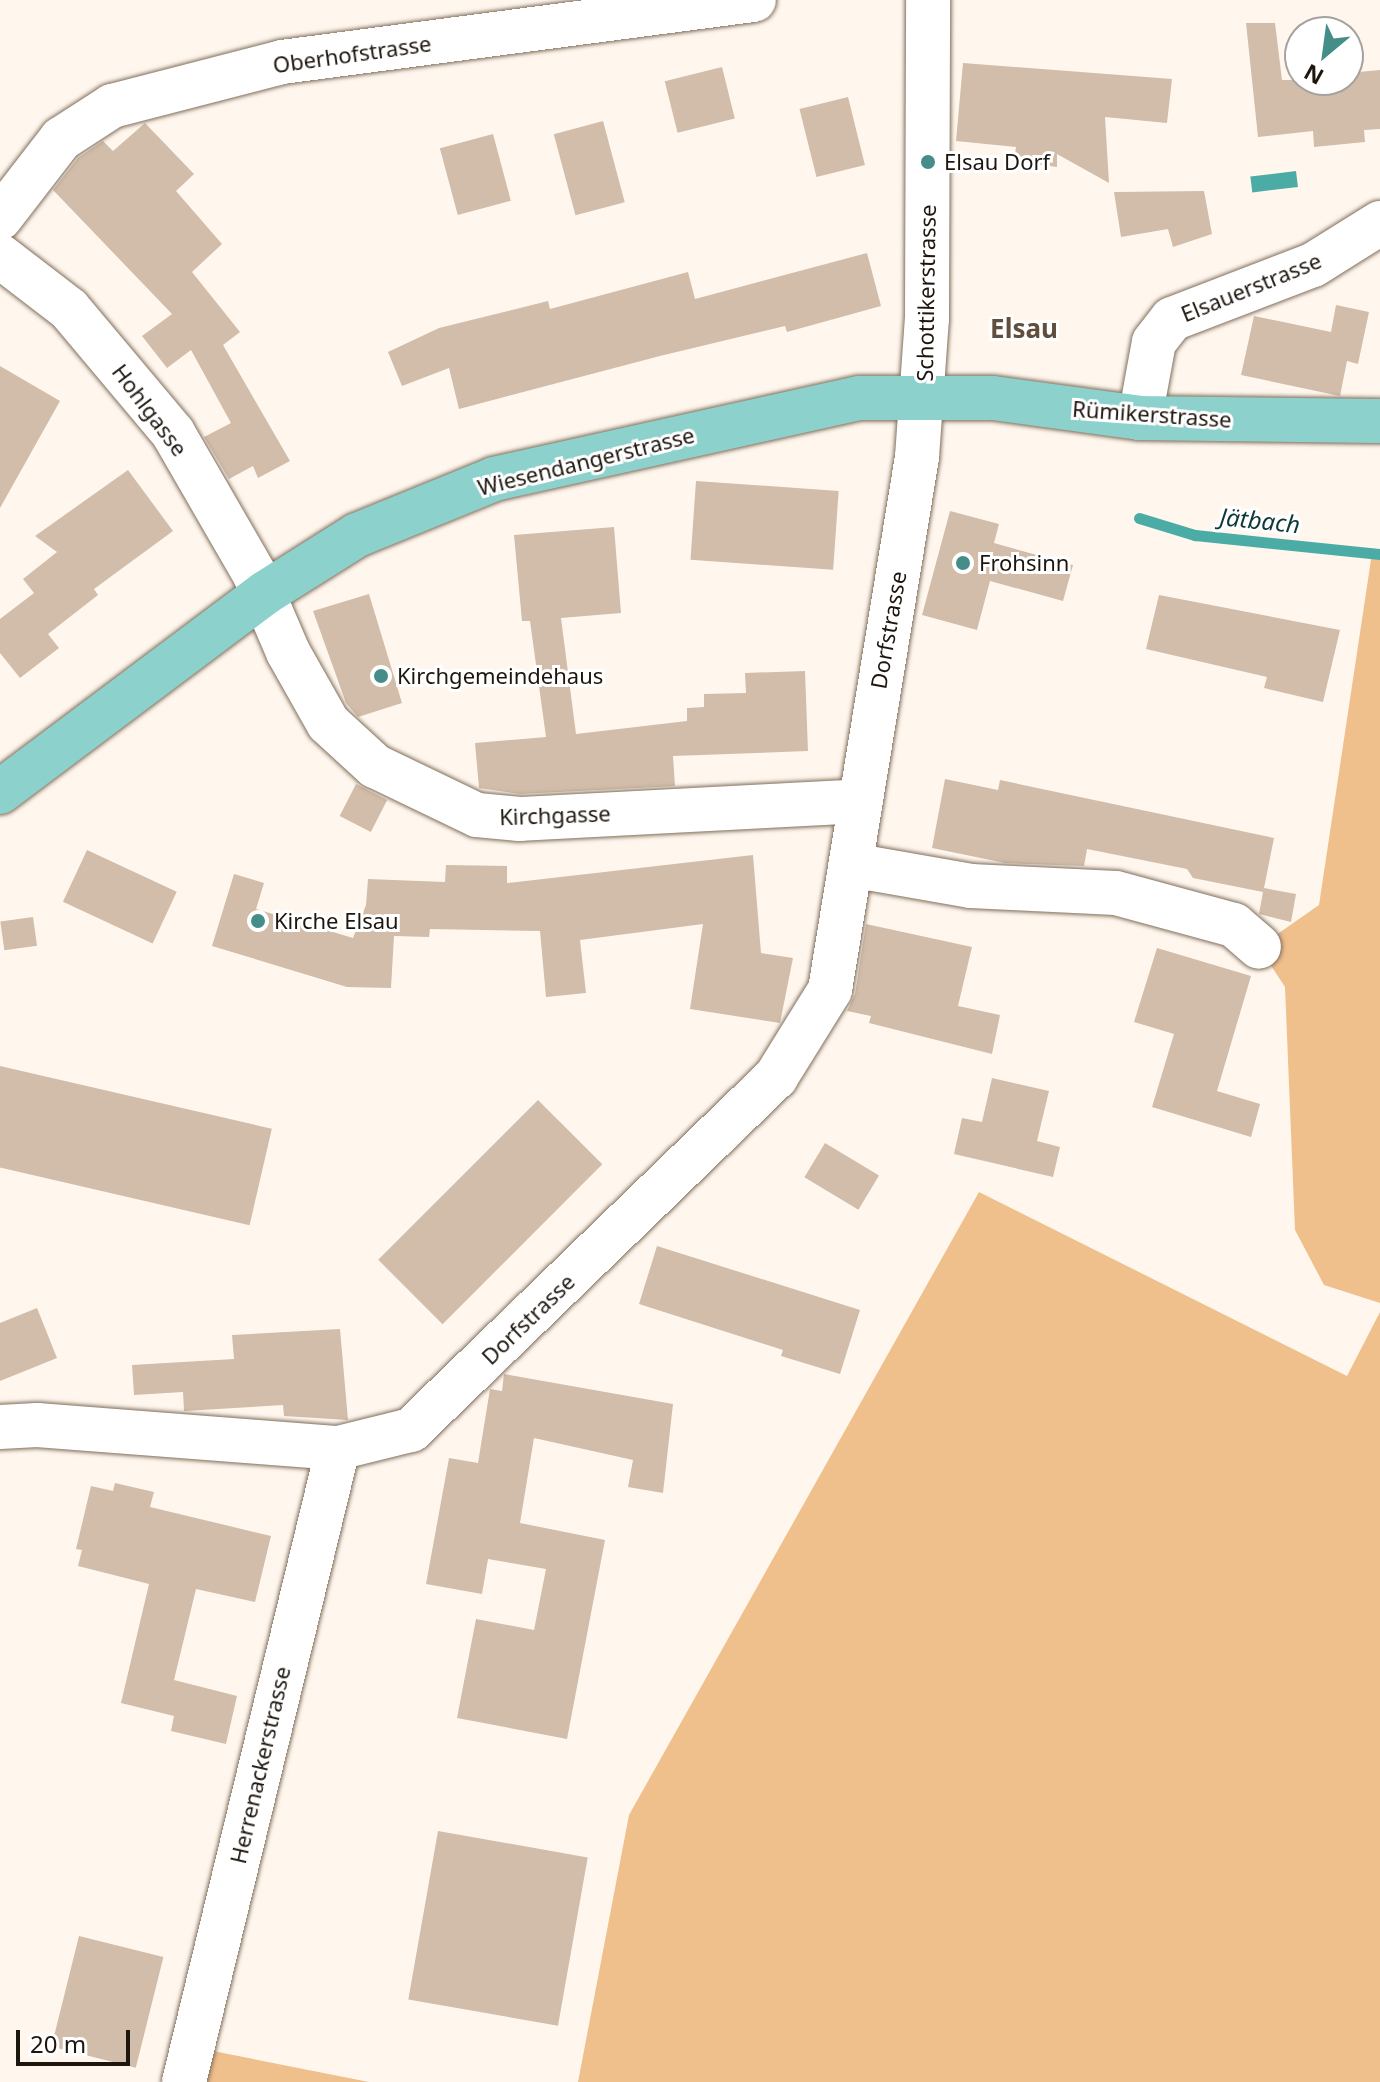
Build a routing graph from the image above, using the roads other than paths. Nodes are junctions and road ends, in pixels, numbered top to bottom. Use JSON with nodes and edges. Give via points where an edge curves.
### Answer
{"nodes":[{"id":1,"x":754,"y":0,"type":"edge"},
{"id":2,"x":928,"y":0,"type":"edge"},
{"id":3,"x":0,"y":218,"type":"edge"},
{"id":4,"x":1380,"y":223,"type":"edge"},
{"id":5,"x":0,"y":256,"type":"edge"},
{"id":6,"x":925,"y":395,"type":"junction"},
{"id":7,"x":1140,"y":418,"type":"junction"},
{"id":8,"x":1380,"y":421,"type":"edge"},
{"id":9,"x":265,"y":593,"type":"junction"},
{"id":10,"x":0,"y":792,"type":"edge"},
{"id":11,"x":859,"y":801,"type":"junction"},
{"id":12,"x":851,"y":865,"type":"junction"},
{"id":13,"x":1259,"y":947,"type":"dead end"},
{"id":14,"x":0,"y":1427,"type":"edge"},
{"id":15,"x":338,"y":1448,"type":"junction"},
{"id":16,"x":184,"y":2082,"type":"edge"}],
"edges":[{"from":1,"to":3,"type":"street","name":"Oberhofstrasse","via":[[616,14],[282,62],[112,106],[61,139]]},
{"from":2,"to":6,"type":"street","name":"Schottikerstrasse"},
{"from":4,"to":7,"type":"street","name":"Elsauerstrasse","via":[[1313,265],[1172,319],[1154,342]]},
{"from":5,"to":9,"type":"street","name":"Hohlgasse","via":[[69,309],[173,433]]},
{"from":6,"to":7,"type":"main road","name":"Rümikerstrasse"},
{"from":6,"to":9,"type":"main road","name":"Wiesendangerstrasse","via":[[859,398],[494,479],[357,535]]},
{"from":6,"to":11,"type":"street","name":"Dorfstrasse"},
{"from":7,"to":8,"type":"main road","name":"Rümikerstrasse"},
{"from":9,"to":10,"type":"main road","name":"Wiesendangerstrasse"},
{"from":9,"to":11,"type":"street","name":"Kirchgasse","via":[[288,652],[328,723],[375,766],[477,815],[520,819]]},
{"from":11,"to":12,"type":"street","name":"Dorfstrasse"},
{"from":12,"to":13,"type":"street","via":[[971,886],[1116,893],[1234,925]]},
{"from":12,"to":15,"type":"street","name":"Dorfstrasse","via":[[830,990],[776,1077],[411,1430]]},
{"from":14,"to":15,"type":"street","name":"Dorfstrasse","via":[[37,1425]]},
{"from":15,"to":16,"type":"street","name":"Herrenackerstrasse"}]}
